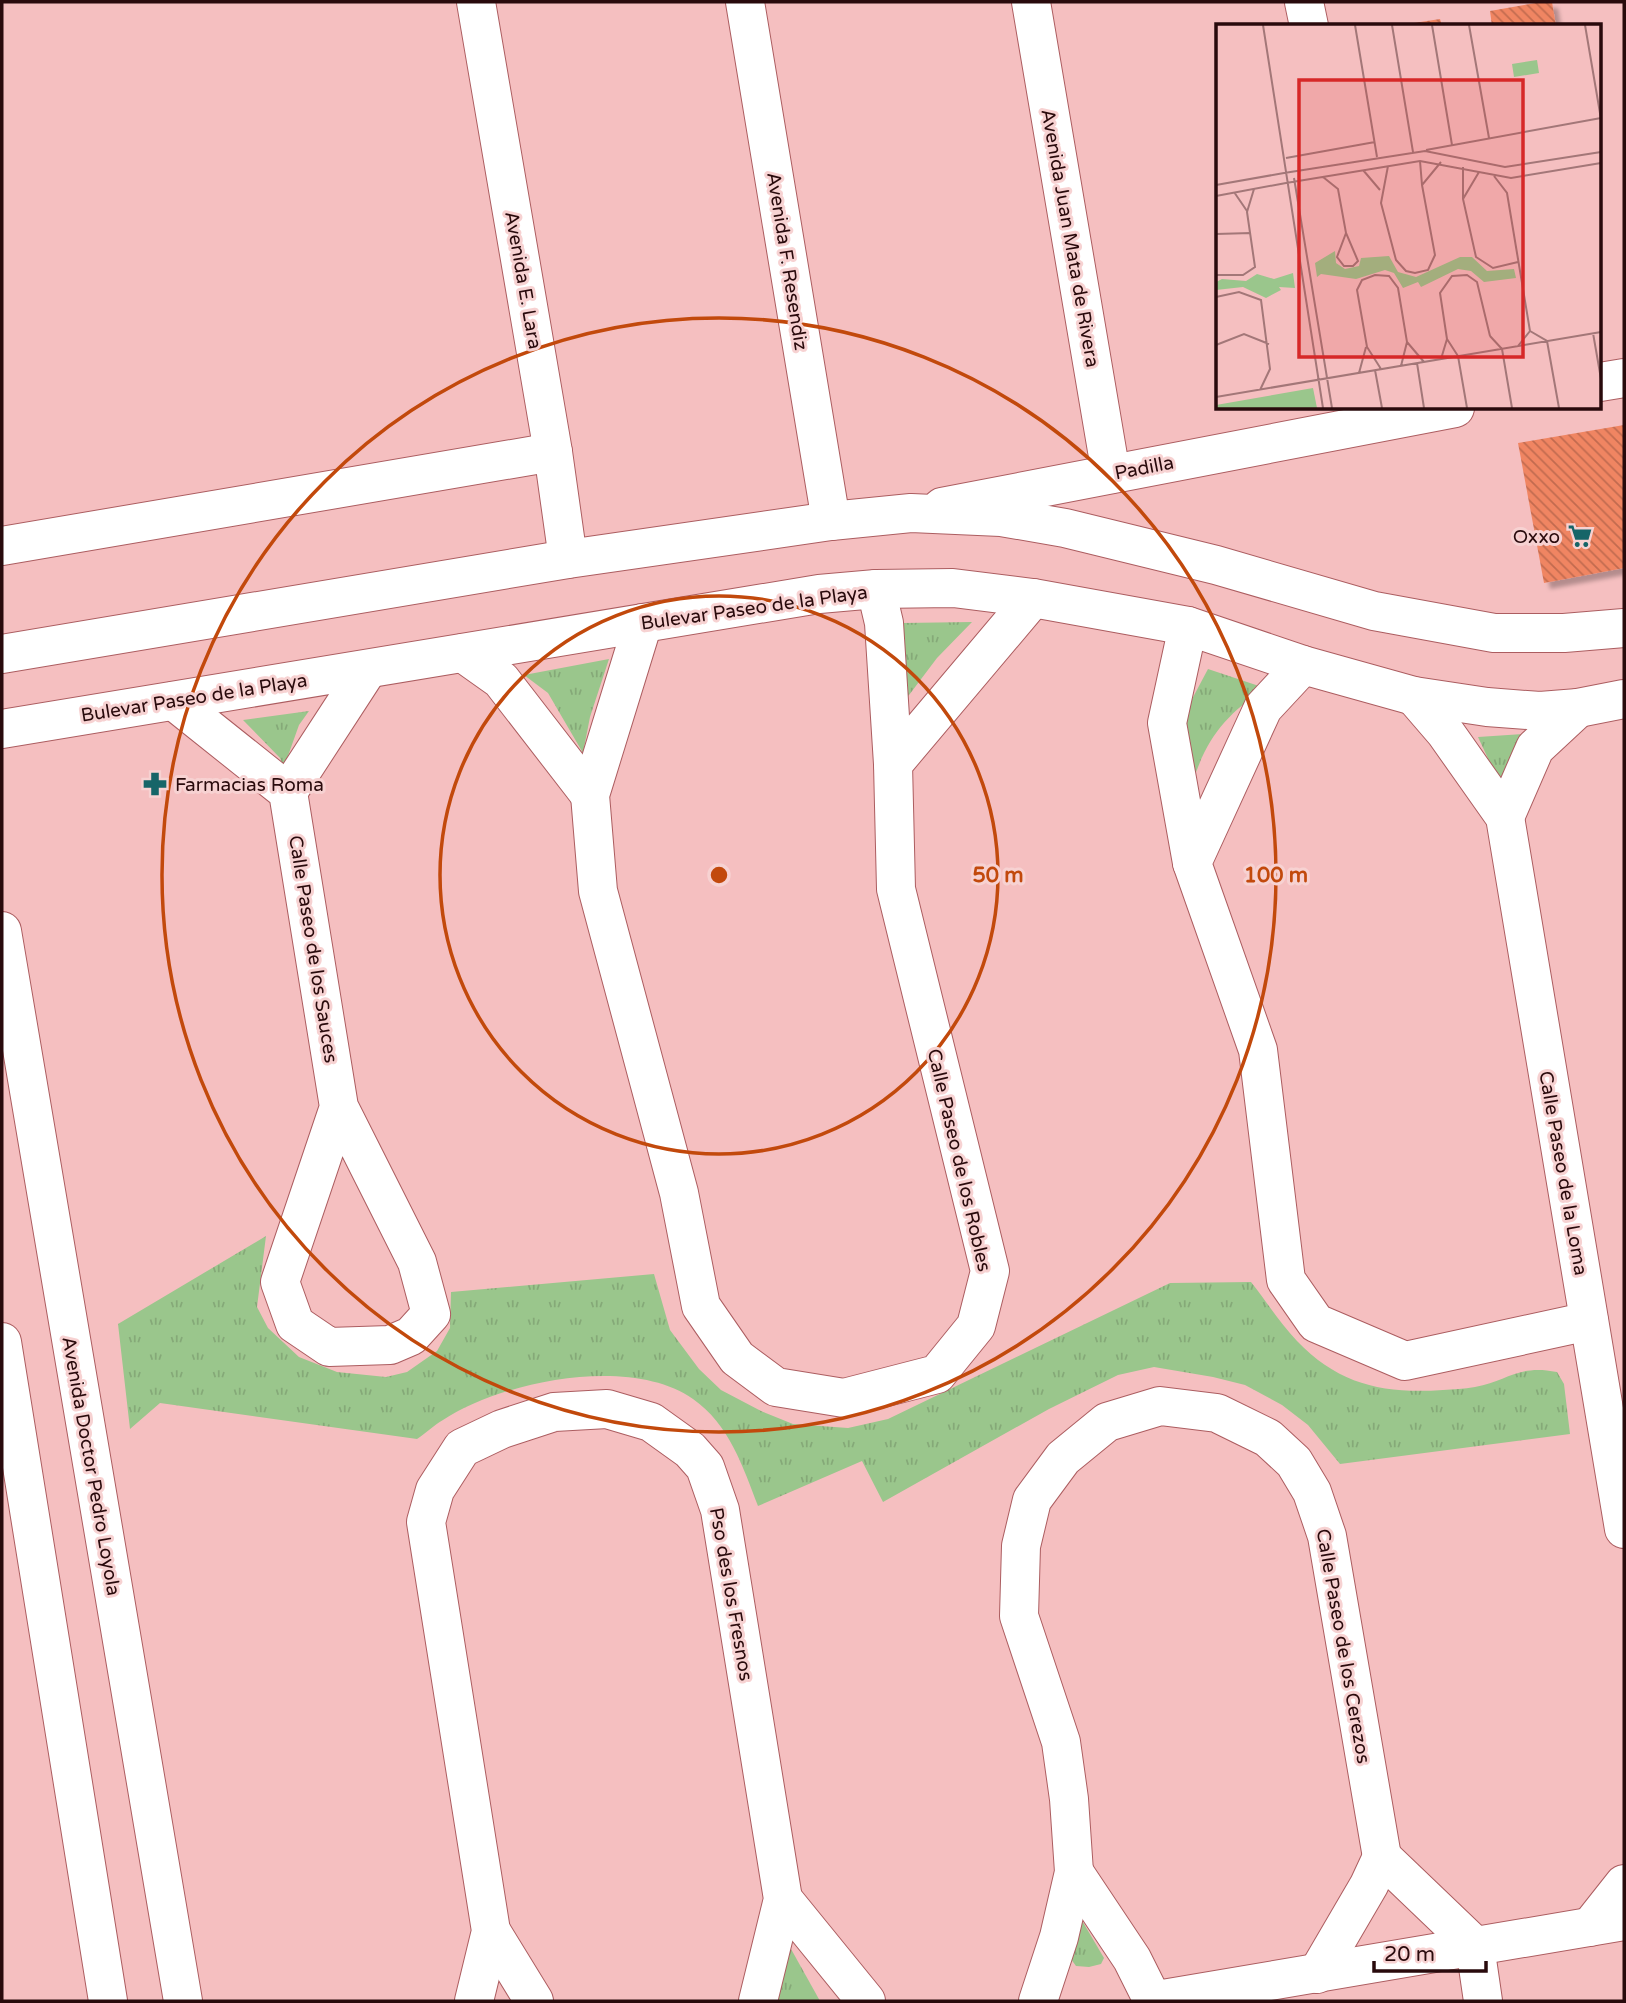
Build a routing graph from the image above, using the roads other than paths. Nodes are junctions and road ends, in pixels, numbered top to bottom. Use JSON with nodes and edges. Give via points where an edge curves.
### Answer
{"nodes":[{"id":1,"x":476,"y":2,"type":"edge"},
{"id":2,"x":745,"y":2,"type":"edge"},
{"id":3,"x":1031,"y":2,"type":"edge"},
{"id":4,"x":1304,"y":2,"type":"edge"},
{"id":5,"x":1308,"y":24,"type":"edge"},
{"id":6,"x":1624,"y":378,"type":"edge"},
{"id":7,"x":1602,"y":382,"type":"edge"},
{"id":8,"x":1432,"y":410,"type":"edge"},
{"id":9,"x":1376,"y":415,"type":"edge"},
{"id":10,"x":553,"y":452,"type":"junction"},
{"id":11,"x":1111,"y":474,"type":"junction"},
{"id":12,"x":911,"y":513,"type":"junction"},
{"id":13,"x":831,"y":521,"type":"junction"},
{"id":14,"x":2,"y":546,"type":"edge"},
{"id":15,"x":568,"y":559,"type":"junction"},
{"id":16,"x":876,"y":589,"type":"junction"},
{"id":17,"x":1032,"y":598,"type":"junction"},
{"id":18,"x":643,"y":624,"type":"junction"},
{"id":19,"x":1188,"y":626,"type":"junction"},
{"id":20,"x":1624,"y":628,"type":"edge"},
{"id":21,"x":463,"y":653,"type":"junction"},
{"id":22,"x":2,"y":654,"type":"edge"},
{"id":23,"x":1303,"y":665,"type":"junction"},
{"id":24,"x":368,"y":668,"type":"junction"},
{"id":25,"x":1414,"y":696,"type":"junction"},
{"id":26,"x":1624,"y":699,"type":"edge"},
{"id":27,"x":174,"y":701,"type":"junction"},
{"id":28,"x":1578,"y":708,"type":"junction"},
{"id":29,"x":2,"y":729,"type":"edge"},
{"id":30,"x":893,"y":764,"type":"junction"},
{"id":31,"x":288,"y":792,"type":"junction"},
{"id":32,"x":590,"y":795,"type":"junction"},
{"id":33,"x":1505,"y":817,"type":"junction"},
{"id":34,"x":1192,"y":863,"type":"junction"},
{"id":35,"x":2,"y":931,"type":"edge"},
{"id":36,"x":339,"y":1107,"type":"junction"},
{"id":37,"x":1589,"y":1321,"type":"junction"},
{"id":38,"x":2,"y":1342,"type":"edge"},
{"id":39,"x":1624,"y":1529,"type":"edge"},
{"id":40,"x":1382,"y":1857,"type":"junction"},
{"id":41,"x":1074,"y":1872,"type":"junction"},
{"id":42,"x":1624,"y":1884,"type":"edge"},
{"id":43,"x":782,"y":1899,"type":"junction"},
{"id":44,"x":1607,"y":1924,"type":"edge"},
{"id":45,"x":491,"y":1931,"type":"junction"},
{"id":46,"x":1475,"y":1946,"type":"junction"},
{"id":47,"x":1317,"y":1974,"type":"junction"},
{"id":48,"x":107,"y":2001,"type":"edge"},
{"id":49,"x":183,"y":2001,"type":"edge"},
{"id":50,"x":474,"y":2001,"type":"edge"},
{"id":51,"x":534,"y":2001,"type":"edge"},
{"id":52,"x":758,"y":2001,"type":"edge"},
{"id":53,"x":866,"y":2001,"type":"edge"},
{"id":54,"x":1038,"y":2001,"type":"edge"},
{"id":55,"x":1152,"y":2001,"type":"edge"},
{"id":56,"x":1483,"y":2001,"type":"edge"}],
"edges":[{"from":1,"to":10,"type":"street","name":"Avenida E. Lara"},
{"from":2,"to":13,"type":"street","name":"Avenida F. Resendiz"},
{"from":3,"to":11,"type":"street","name":"Avenida Juan Mata de Rivera"},
{"from":4,"to":5,"type":"street"},
{"from":6,"to":7,"type":"street"},
{"from":8,"to":9,"type":"street","name":"Padilla"},
{"from":9,"to":11,"type":"street","name":"Padilla"},
{"from":10,"to":14,"type":"street"},
{"from":10,"to":15,"type":"street","name":"Avenida E. Lara"},
{"from":11,"to":12,"type":"street","name":"Padilla"},
{"from":12,"to":13,"type":"street"},
{"from":12,"to":20,"type":"street","via":[[1001,517],[1065,528],[1374,611],[1494,633]]},
{"from":13,"to":15,"type":"street"},
{"from":15,"to":22,"type":"street"},
{"from":16,"to":17,"type":"street","name":"Bulevar Paseo de la Playa","via":[[953,588]]},
{"from":16,"to":18,"type":"street","name":"Bulevar Paseo de la Playa","via":[[819,594]]},
{"from":16,"to":30,"type":"street","name":"Calle Paseo de los Robles","via":[[884,623]]},
{"from":17,"to":19,"type":"street","name":"Bulevar Paseo de la Playa"},
{"from":17,"to":30,"type":"street"},
{"from":18,"to":21,"type":"street","name":"Bulevar Paseo de la Playa"},
{"from":18,"to":32,"type":"street","name":"Calle Paseo de los Robles"},
{"from":19,"to":23,"type":"street","name":"Bulevar Paseo de la Playa"},
{"from":19,"to":34,"type":"street","via":[[1167,723]]},
{"from":21,"to":24,"type":"street","name":"Bulevar Paseo de la Playa"},
{"from":21,"to":32,"type":"street","via":[[501,680]]},
{"from":23,"to":25,"type":"street","name":"Bulevar Paseo de la Playa"},
{"from":23,"to":34,"type":"street","via":[[1263,708]]},
{"from":24,"to":27,"type":"street","name":"Bulevar Paseo de la Playa"},
{"from":24,"to":31,"type":"street"},
{"from":25,"to":28,"type":"street","name":"Bulevar Paseo de la Playa","via":[[1539,711]]},
{"from":25,"to":33,"type":"street","name":"Calle Paseo de la Loma"},
{"from":26,"to":28,"type":"street","name":"Bulevar Paseo de la Playa"},
{"from":27,"to":29,"type":"street","name":"Bulevar Paseo de la Playa"},
{"from":27,"to":31,"type":"street"},
{"from":28,"to":33,"type":"street","via":[[1535,748]]},
{"from":30,"to":32,"type":"street","name":"Calle Paseo de los Robles","via":[[896,889],[990,1271],[976,1326],[937,1374],[844,1398],[776,1387],[737,1358],[701,1306],[679,1193],[598,891]]},
{"from":31,"to":36,"type":"street","name":"Calle Paseo de los Sauces"},
{"from":33,"to":37,"type":"street","name":"Calle Paseo de la Loma"},
{"from":34,"to":37,"type":"street","via":[[1258,1050],[1286,1280],[1316,1323],[1405,1361]]},
{"from":35,"to":49,"type":"street","name":"Avenida Doctor Pedro Loyola"},
{"from":36,"to":36,"type":"street","name":"Calle Paseo de los Sauces","via":[[280,1282],[295,1324],[329,1347],[390,1345],[411,1336],[431,1314],[417,1262]]},
{"from":37,"to":39,"type":"street","name":"Calle Paseo de la Loma"},
{"from":38,"to":48,"type":"street"},
{"from":40,"to":41,"type":"street","name":"Calle Paseo de los Cerezos","via":[[1328,1536],[1312,1492],[1294,1462],[1268,1438],[1217,1413],[1160,1406],[1107,1422],[1063,1458],[1031,1500],[1021,1546],[1019,1616],[1061,1742]]},
{"from":40,"to":46,"type":"street"},
{"from":40,"to":47,"type":"street"},
{"from":41,"to":54,"type":"street"},
{"from":41,"to":55,"type":"street","via":[[1132,1959]]},
{"from":42,"to":44,"type":"street"},
{"from":43,"to":45,"type":"street","name":"Pso des los Fresnos","via":[[720,1510],[705,1467],[651,1422],[607,1409],[554,1412],[462,1448],[435,1490],[426,1522]]},
{"from":43,"to":52,"type":"street"},
{"from":43,"to":53,"type":"street"},
{"from":44,"to":46,"type":"street"},
{"from":45,"to":50,"type":"street"},
{"from":45,"to":51,"type":"street"},
{"from":46,"to":47,"type":"street"},
{"from":46,"to":56,"type":"street"},
{"from":47,"to":55,"type":"street"}]}
